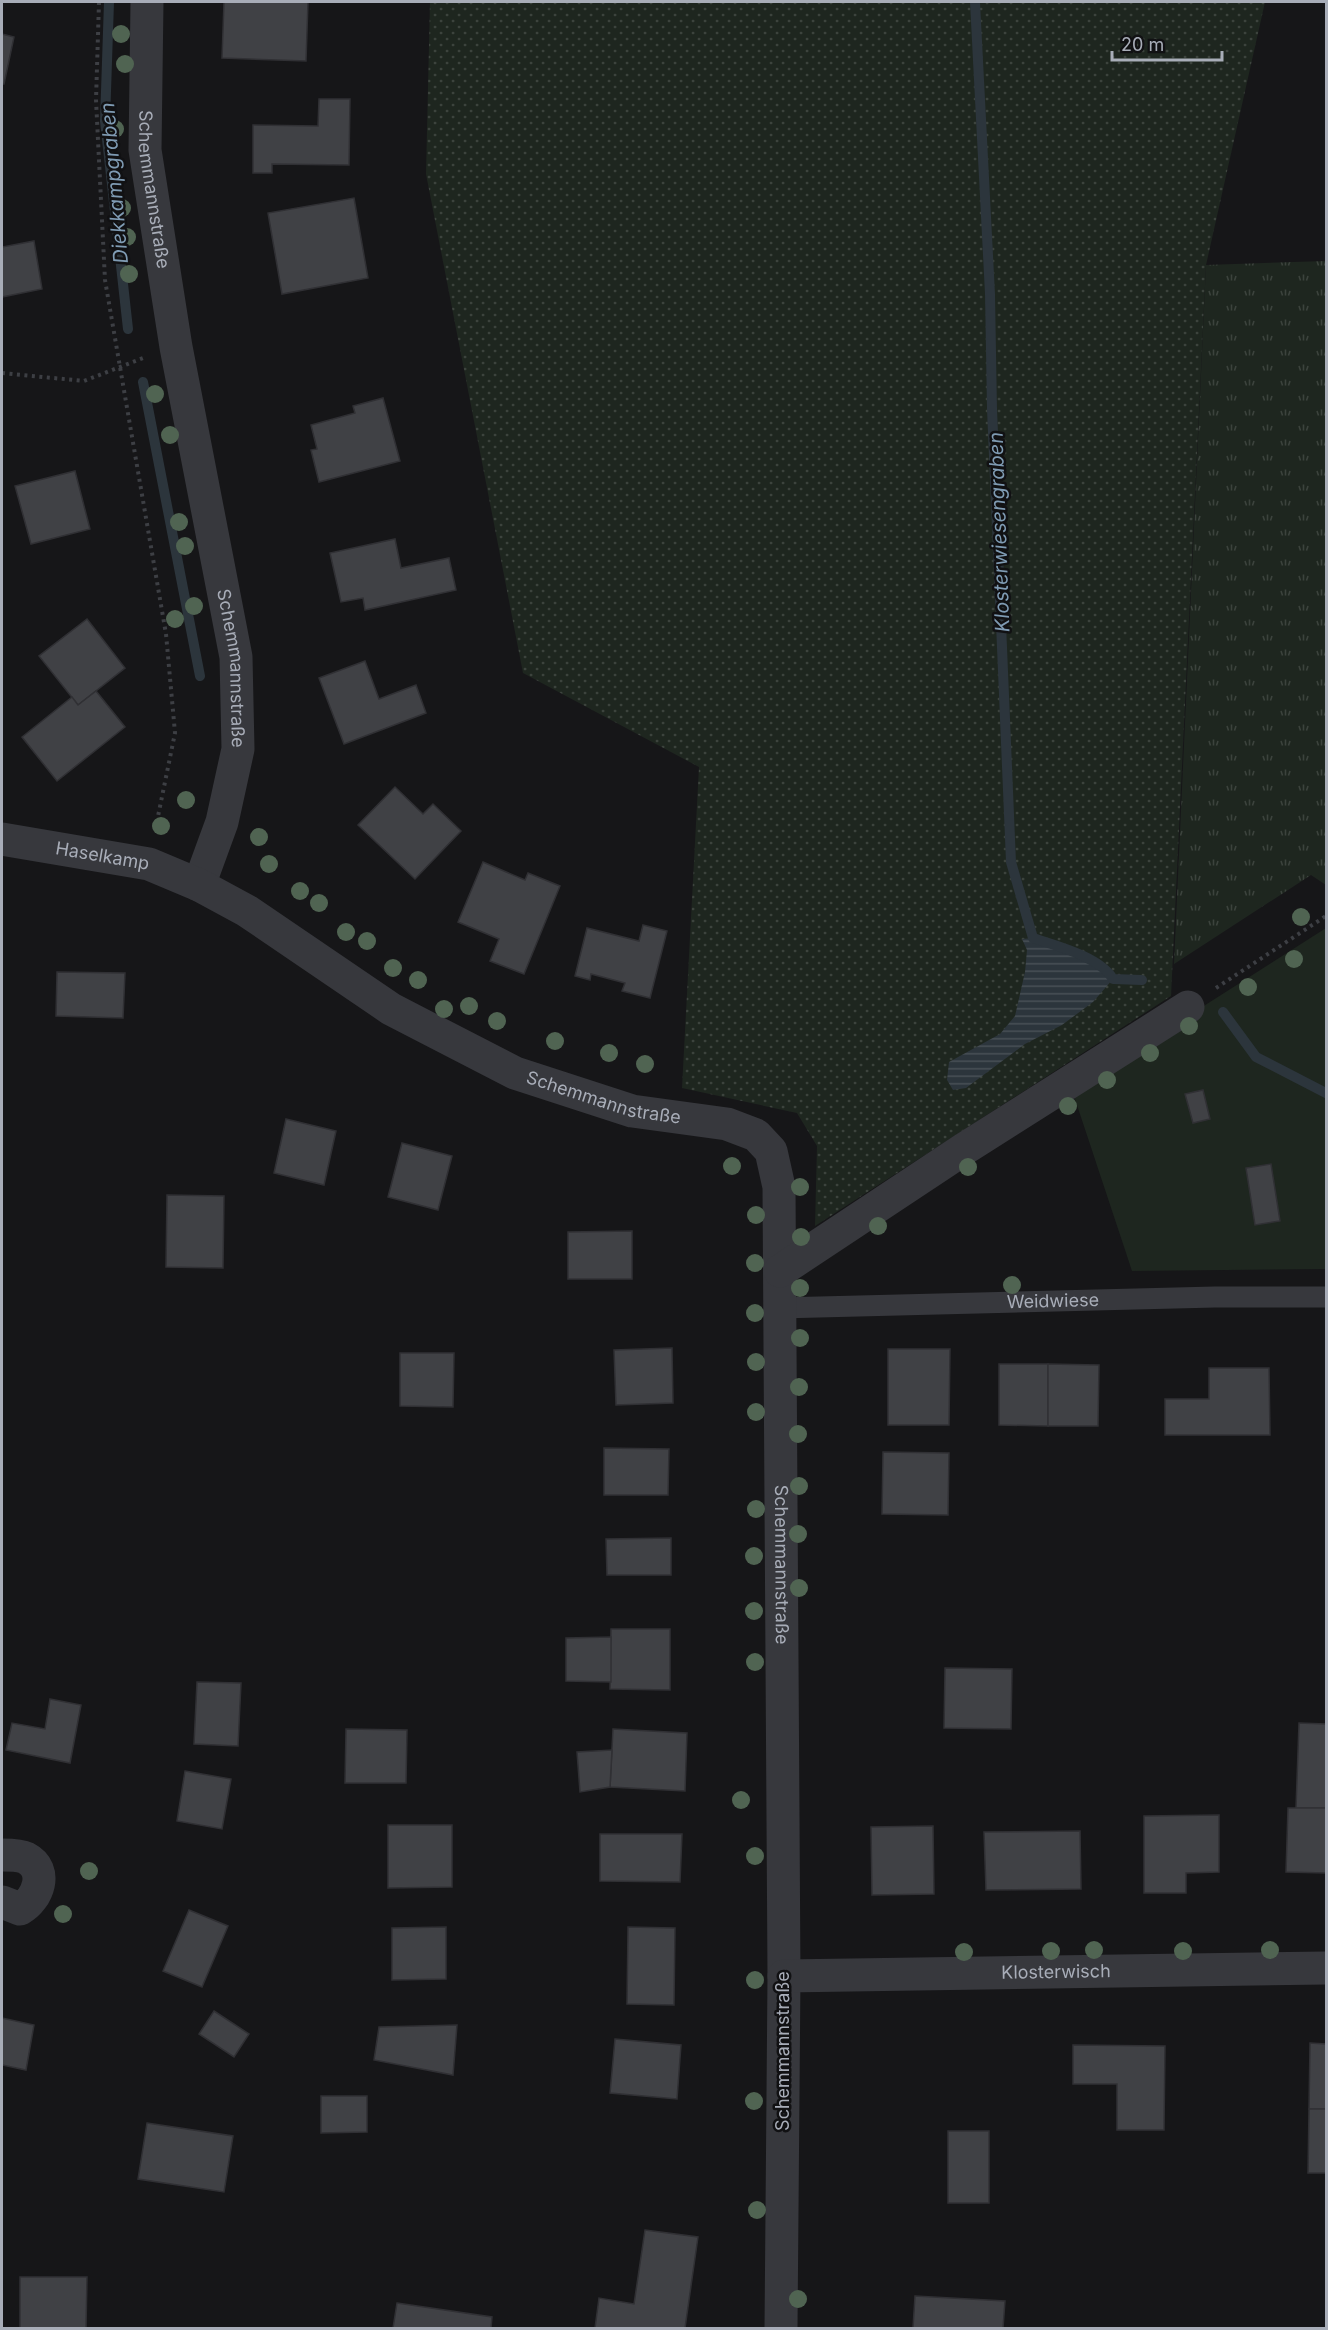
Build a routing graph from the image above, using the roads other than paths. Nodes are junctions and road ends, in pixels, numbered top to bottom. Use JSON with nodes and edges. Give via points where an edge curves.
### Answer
{"nodes":[{"id":1,"x":147,"y":2,"type":"edge"},
{"id":2,"x":2,"y":839,"type":"edge"},
{"id":3,"x":199,"y":885,"type":"junction"},
{"id":4,"x":1199,"y":999,"type":"road end"},
{"id":5,"x":780,"y":1271,"type":"junction"},
{"id":6,"x":1326,"y":1297,"type":"edge"},
{"id":7,"x":779,"y":1308,"type":"junction"},
{"id":8,"x":2,"y":1855,"type":"edge"},
{"id":9,"x":2,"y":1902,"type":"edge"},
{"id":10,"x":1326,"y":1968,"type":"edge"},
{"id":11,"x":784,"y":1976,"type":"junction"},
{"id":12,"x":781,"y":2328,"type":"edge"}],
"edges":[{"from":1,"to":3,"type":"street","name":"Schemmannstraße","via":[[145,150],[176,347],[236,657],[238,749],[222,822]]},
{"from":2,"to":3,"type":"street","name":"Haselkamp","via":[[149,864]]},
{"from":3,"to":5,"type":"street","name":"Schemmannstraße","via":[[391,1009],[515,1073],[633,1111],[727,1124],[756,1135],[771,1151],[779,1187]]},
{"from":4,"to":5,"type":"street"},
{"from":5,"to":7,"type":"street","name":"Schemmannstraße"},
{"from":6,"to":7,"type":"lane","name":"Weidwiese"},
{"from":7,"to":11,"type":"street","name":"Schemmannstraße"},
{"from":8,"to":9,"type":"street","via":[[25,1857],[37,1867],[39,1882],[30,1903],[20,1909]]},
{"from":10,"to":11,"type":"street","name":"Klosterwisch"},
{"from":11,"to":12,"type":"street","name":"Schemmannstraße"}]}
